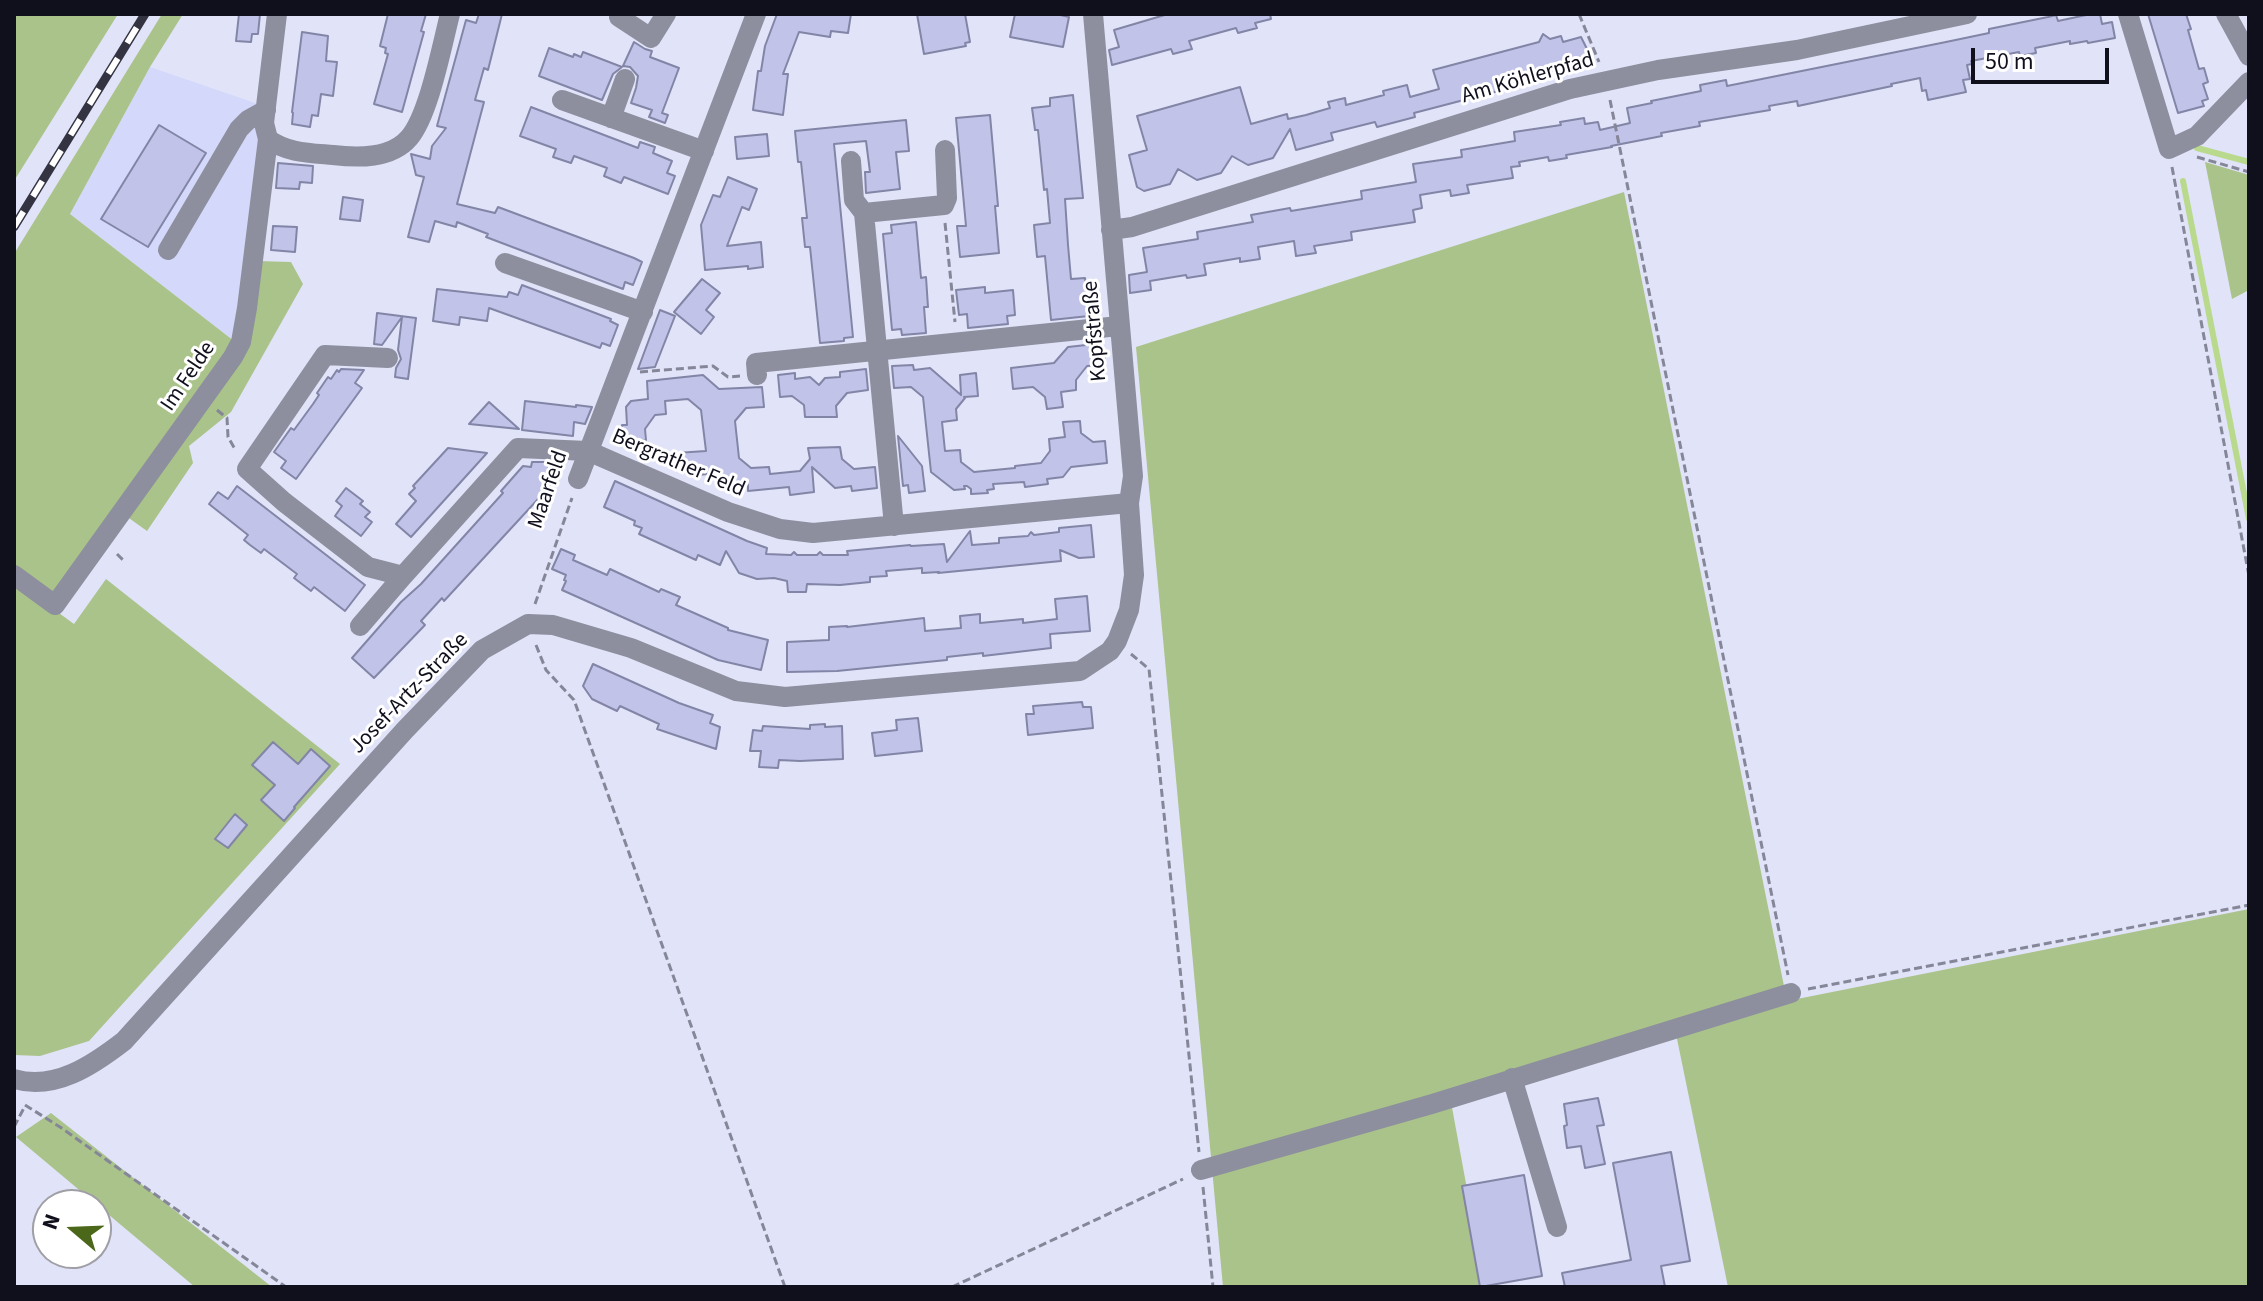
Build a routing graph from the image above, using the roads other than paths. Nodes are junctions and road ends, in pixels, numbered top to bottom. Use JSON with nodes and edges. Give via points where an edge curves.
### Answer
{"nodes":[{"id":1,"x":277,"y":14,"type":"edge"},
{"id":2,"x":450,"y":14,"type":"edge"},
{"id":3,"x":666,"y":14,"type":"edge"},
{"id":4,"x":756,"y":14,"type":"edge"},
{"id":5,"x":1093,"y":14,"type":"edge"},
{"id":6,"x":1967,"y":14,"type":"edge"},
{"id":7,"x":2128,"y":14,"type":"edge"},
{"id":8,"x":2226,"y":14,"type":"edge"},
{"id":9,"x":619,"y":17,"type":"dead end"},
{"id":10,"x":2249,"y":56,"type":"edge"},
{"id":11,"x":625,"y":79,"type":"dead end"},
{"id":12,"x":2249,"y":82,"type":"edge"},
{"id":13,"x":562,"y":100,"type":"dead end"},
{"id":14,"x":266,"y":110,"type":"junction"},
{"id":15,"x":611,"y":118,"type":"junction"},
{"id":16,"x":268,"y":139,"type":"junction"},
{"id":17,"x":945,"y":150,"type":"dead end"},
{"id":18,"x":704,"y":151,"type":"junction"},
{"id":19,"x":851,"y":161,"type":"dead end"},
{"id":20,"x":864,"y":213,"type":"junction"},
{"id":21,"x":1111,"y":230,"type":"junction"},
{"id":22,"x":168,"y":250,"type":"dead end"},
{"id":23,"x":505,"y":263,"type":"dead end"},
{"id":24,"x":643,"y":312,"type":"junction"},
{"id":25,"x":1119,"y":326,"type":"junction"},
{"id":26,"x":877,"y":350,"type":"junction"},
{"id":27,"x":388,"y":358,"type":"dead end"},
{"id":28,"x":757,"y":375,"type":"road end"},
{"id":29,"x":588,"y":451,"type":"junction"},
{"id":30,"x":578,"y":479,"type":"road end"},
{"id":31,"x":1129,"y":503,"type":"junction"},
{"id":32,"x":894,"y":526,"type":"junction"},
{"id":33,"x":14,"y":575,"type":"edge"},
{"id":34,"x":403,"y":576,"type":"junction"},
{"id":35,"x":528,"y":624,"type":"joint"},
{"id":36,"x":360,"y":626,"type":"dead end"},
{"id":37,"x":1791,"y":993,"type":"road end"},
{"id":38,"x":1512,"y":1078,"type":"junction"},
{"id":39,"x":21,"y":1081,"type":"edge"},
{"id":40,"x":1201,"y":1170,"type":"road end"},
{"id":41,"x":1557,"y":1227,"type":"dead end"}],
"edges":[{"from":1,"to":14,"type":"street","name":"Im Felde"},
{"from":2,"to":16,"type":"street","via":[[417,124],[391,151],[347,157],[294,151]]},
{"from":3,"to":9,"type":"street","via":[[651,38]]},
{"from":4,"to":18,"type":"street","name":"Maarfeld"},
{"from":5,"to":21,"type":"street","name":"Kopfstraße"},
{"from":6,"to":21,"type":"street","name":"Am Köhlerpfad","via":[[1570,89]]},
{"from":7,"to":12,"type":"street","via":[[2169,149],[2197,136]]},
{"from":8,"to":10,"type":"street"},
{"from":11,"to":15,"type":"street"},
{"from":13,"to":15,"type":"street"},
{"from":14,"to":16,"type":"street","name":"Im Felde"},
{"from":14,"to":22,"type":"street","via":[[239,129]]},
{"from":15,"to":18,"type":"street"},
{"from":16,"to":33,"type":"street","name":"Im Felde","via":[[241,342],[55,605]]},
{"from":17,"to":20,"type":"street","via":[[944,205]]},
{"from":18,"to":24,"type":"street","name":"Maarfeld"},
{"from":19,"to":20,"type":"street","via":[[854,200]]},
{"from":20,"to":26,"type":"street"},
{"from":21,"to":25,"type":"street","name":"Kopfstraße"},
{"from":23,"to":24,"type":"street"},
{"from":24,"to":29,"type":"street","name":"Maarfeld"},
{"from":25,"to":26,"type":"street"},
{"from":25,"to":31,"type":"street","name":"Kopfstraße","via":[[1133,476]]},
{"from":26,"to":28,"type":"street","via":[[756,363]]},
{"from":26,"to":32,"type":"street"},
{"from":27,"to":34,"type":"street","via":[[325,355],[247,469],[368,567]]},
{"from":29,"to":30,"type":"street","name":"Maarfeld"},
{"from":29,"to":32,"type":"street","name":"Bergrather Feld","via":[[780,529],[813,533]]},
{"from":29,"to":34,"type":"street","name":"Bergrather Feld","via":[[518,448]]},
{"from":31,"to":32,"type":"street","name":"Bergrather Feld"},
{"from":31,"to":35,"type":"street","name":"Kopfstraße","via":[[1134,575],[1129,610],[1110,651],[1080,671],[785,697],[736,691],[631,648],[553,625]]},
{"from":34,"to":36,"type":"street","name":"Bergrather Feld"},
{"from":35,"to":39,"type":"street","name":"Josef-Artz-Straße","via":[[482,650],[124,1041],[93,1065],[61,1078]]},
{"from":37,"to":38,"type":"street"},
{"from":38,"to":40,"type":"street"},
{"from":38,"to":41,"type":"street"}]}
